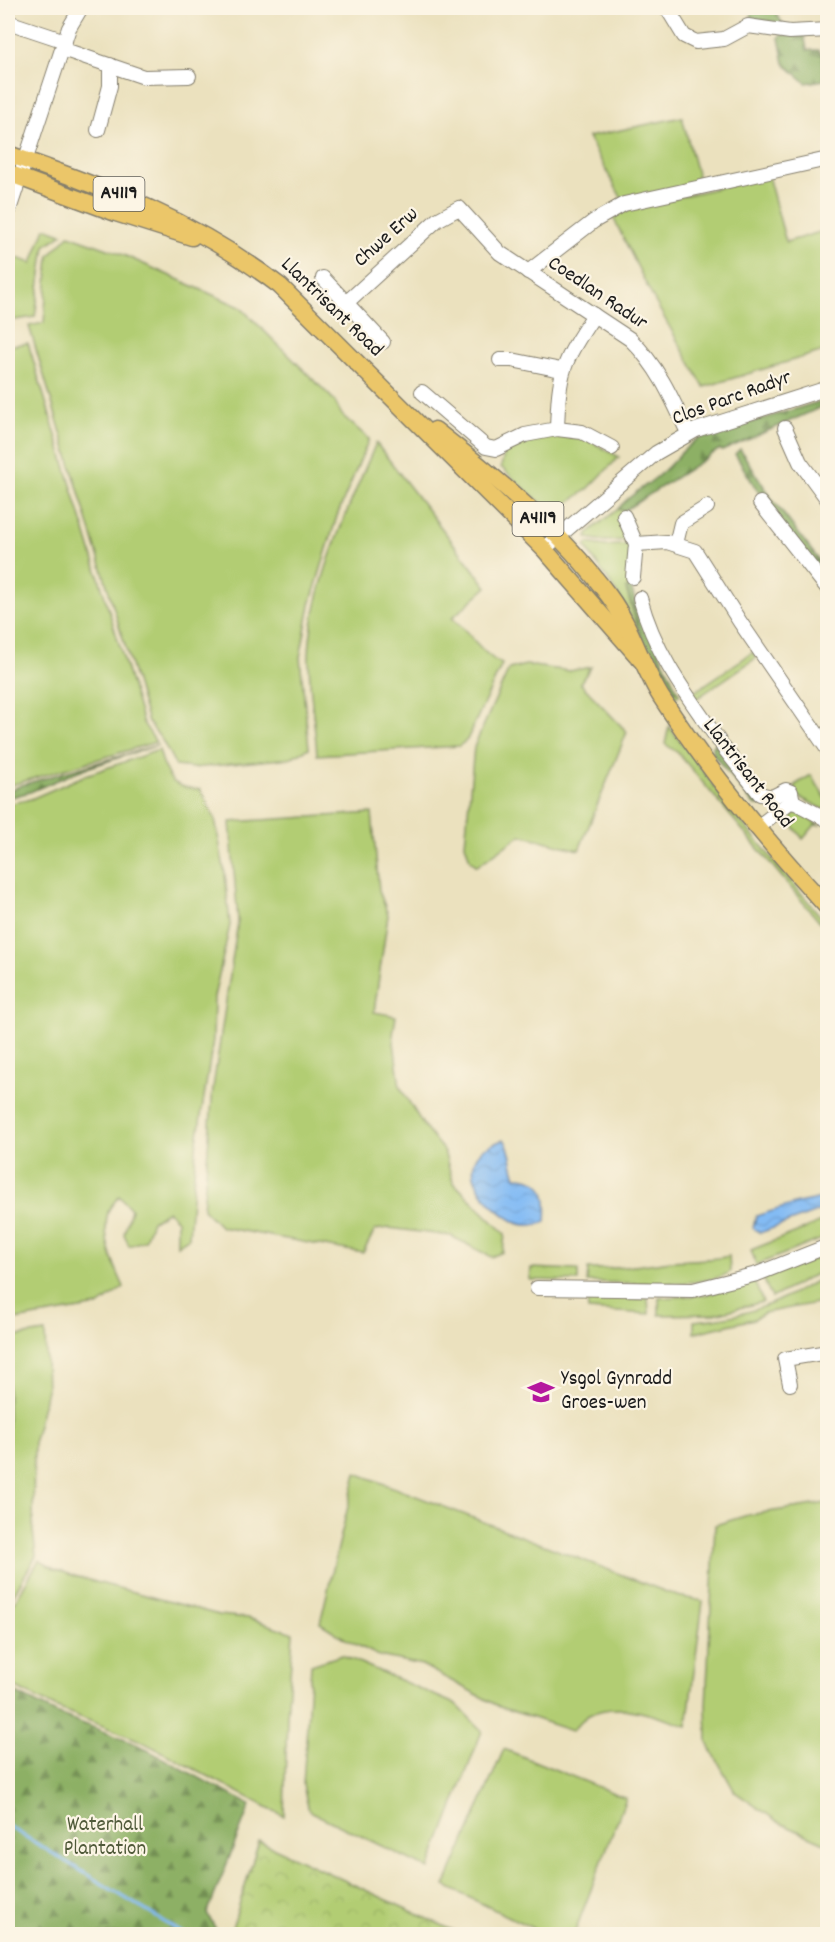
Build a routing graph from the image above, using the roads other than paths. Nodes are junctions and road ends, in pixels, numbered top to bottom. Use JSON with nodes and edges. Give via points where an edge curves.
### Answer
{"nodes":[{"id":1,"x":81,"y":8,"type":"edge"},
{"id":2,"x":668,"y":8,"type":"edge"},
{"id":3,"x":8,"y":22,"type":"edge"},
{"id":4,"x":828,"y":30,"type":"edge"},
{"id":5,"x":63,"y":45,"type":"junction"},
{"id":6,"x":110,"y":65,"type":"junction"},
{"id":7,"x":189,"y":76,"type":"dead end"},
{"id":8,"x":98,"y":129,"type":"dead end"},
{"id":9,"x":8,"y":154,"type":"edge"},
{"id":10,"x":828,"y":159,"type":"edge"},
{"id":11,"x":25,"y":160,"type":"junction"},
{"id":12,"x":14,"y":175,"type":"edge"},
{"id":13,"x":459,"y":208,"type":"joint"},
{"id":14,"x":8,"y":213,"type":"edge"},
{"id":15,"x":225,"y":246,"type":"junction"},
{"id":16,"x":528,"y":272,"type":"junction"},
{"id":17,"x":323,"y":278,"type":"dead end"},
{"id":18,"x":346,"y":303,"type":"junction"},
{"id":19,"x":594,"y":315,"type":"junction"},
{"id":20,"x":383,"y":342,"type":"dead end"},
{"id":21,"x":500,"y":360,"type":"dead end"},
{"id":22,"x":561,"y":370,"type":"junction"},
{"id":23,"x":828,"y":388,"type":"edge"},
{"id":24,"x":422,"y":392,"type":"dead end"},
{"id":25,"x":403,"y":407,"type":"junction"},
{"id":26,"x":785,"y":428,"type":"dead end"},
{"id":27,"x":557,"y":429,"type":"junction"},
{"id":28,"x":688,"y":433,"type":"junction"},
{"id":29,"x":612,"y":448,"type":"dead end"},
{"id":30,"x":828,"y":500,"type":"edge"},
{"id":31,"x":760,"y":503,"type":"dead end"},
{"id":32,"x":707,"y":507,"type":"dead end"},
{"id":33,"x":624,"y":516,"type":"dead end"},
{"id":34,"x":559,"y":536,"type":"junction"},
{"id":35,"x":636,"y":544,"type":"junction"},
{"id":36,"x":676,"y":544,"type":"junction"},
{"id":37,"x":544,"y":549,"type":"junction"},
{"id":38,"x":633,"y":577,"type":"dead end"},
{"id":39,"x":828,"y":589,"type":"edge"},
{"id":40,"x":640,"y":598,"type":"dead end"},
{"id":41,"x":641,"y":660,"type":"junction"},
{"id":42,"x":718,"y":741,"type":"junction"},
{"id":43,"x":697,"y":747,"type":"junction"},
{"id":44,"x":828,"y":750,"type":"edge"},
{"id":45,"x":793,"y":802,"type":"junction"},
{"id":46,"x":828,"y":820,"type":"edge"},
{"id":47,"x":759,"y":826,"type":"junction"},
{"id":48,"x":828,"y":908,"type":"edge"},
{"id":49,"x":828,"y":1246,"type":"edge"},
{"id":50,"x":537,"y":1288,"type":"dead end"},
{"id":51,"x":828,"y":1352,"type":"edge"},
{"id":52,"x":790,"y":1384,"type":"dead end"}],
"edges":[{"from":1,"to":5,"type":"street"},
{"from":2,"to":4,"type":"street","via":[[684,36],[696,42],[724,39],[748,26],[790,32]]},
{"from":3,"to":5,"type":"street"},
{"from":5,"to":6,"type":"street"},
{"from":5,"to":11,"type":"street"},
{"from":6,"to":7,"type":"street","via":[[144,77]]},
{"from":6,"to":8,"type":"street","via":[[110,86]]},
{"from":9,"to":11,"type":"main road","name":"Llantrisant Road","number":"A4119"},
{"from":10,"to":16,"type":"street","via":[[624,204],[594,220]]},
{"from":11,"to":12,"type":"street"},
{"from":11,"to":15,"type":"main road","name":"Llantrisant Road","number":"A4119","via":[[149,207]]},
{"from":12,"to":14,"type":"street"},
{"from":12,"to":15,"type":"main road","name":"Llantrisant Road","number":"A4119","via":[[116,213]]},
{"from":13,"to":16,"type":"street","name":"Coedlan Radur","via":[[491,245]]},
{"from":13,"to":18,"type":"street","name":"Chwe Erw","via":[[437,220]]},
{"from":15,"to":25,"type":"main road","name":"Llantrisant Road","number":"A4119","via":[[280,286]]},
{"from":16,"to":19,"type":"street","name":"Coedlan Radur"},
{"from":17,"to":18,"type":"street"},
{"from":18,"to":20,"type":"street"},
{"from":19,"to":22,"type":"street"},
{"from":19,"to":28,"type":"street","name":"Coedlan Radur","via":[[648,356],[663,378]]},
{"from":21,"to":22,"type":"street"},
{"from":22,"to":27,"type":"street"},
{"from":23,"to":28,"type":"street","name":"Clos Parc Radyr"},
{"from":24,"to":27,"type":"street","via":[[486,447],[496,449],[525,435]]},
{"from":25,"to":34,"type":"main road","name":"Llantrisant Road","number":"A4119","via":[[415,412],[496,477]]},
{"from":25,"to":37,"type":"main road","name":"Llantrisant Road","number":"A4119"},
{"from":26,"to":30,"type":"street","via":[[800,462]]},
{"from":27,"to":29,"type":"street","via":[[582,432]]},
{"from":28,"to":34,"type":"street","name":"Clos Parc Radyr","via":[[656,453]]},
{"from":31,"to":39,"type":"street"},
{"from":32,"to":36,"type":"street","via":[[681,523]]},
{"from":33,"to":35,"type":"street"},
{"from":34,"to":37,"type":"street","name":"Clos Parc Radyr"},
{"from":34,"to":41,"type":"main road","name":"Llantrisant Road","number":"A4119","via":[[610,597],[632,634]]},
{"from":35,"to":36,"type":"street"},
{"from":35,"to":38,"type":"street"},
{"from":36,"to":44,"type":"street","via":[[694,550]]},
{"from":37,"to":41,"type":"main road","name":"Llantrisant Road","number":"A4119"},
{"from":40,"to":42,"type":"street","via":[[657,647]]},
{"from":41,"to":43,"type":"main road","name":"Llantrisant Road","number":"A4119","via":[[661,697]]},
{"from":42,"to":43,"type":"street"},
{"from":42,"to":45,"type":"street","via":[[760,794],[772,797],[786,790],[791,792]]},
{"from":43,"to":47,"type":"main road","name":"Llantrisant Road","number":"A4119"},
{"from":45,"to":46,"type":"street"},
{"from":45,"to":47,"type":"street"},
{"from":47,"to":48,"type":"main road","name":"Llantrisant Road","number":"A4119"},
{"from":49,"to":50,"type":"street","via":[[756,1274],[693,1290]]},
{"from":51,"to":52,"type":"street","via":[[785,1359]]}]}
